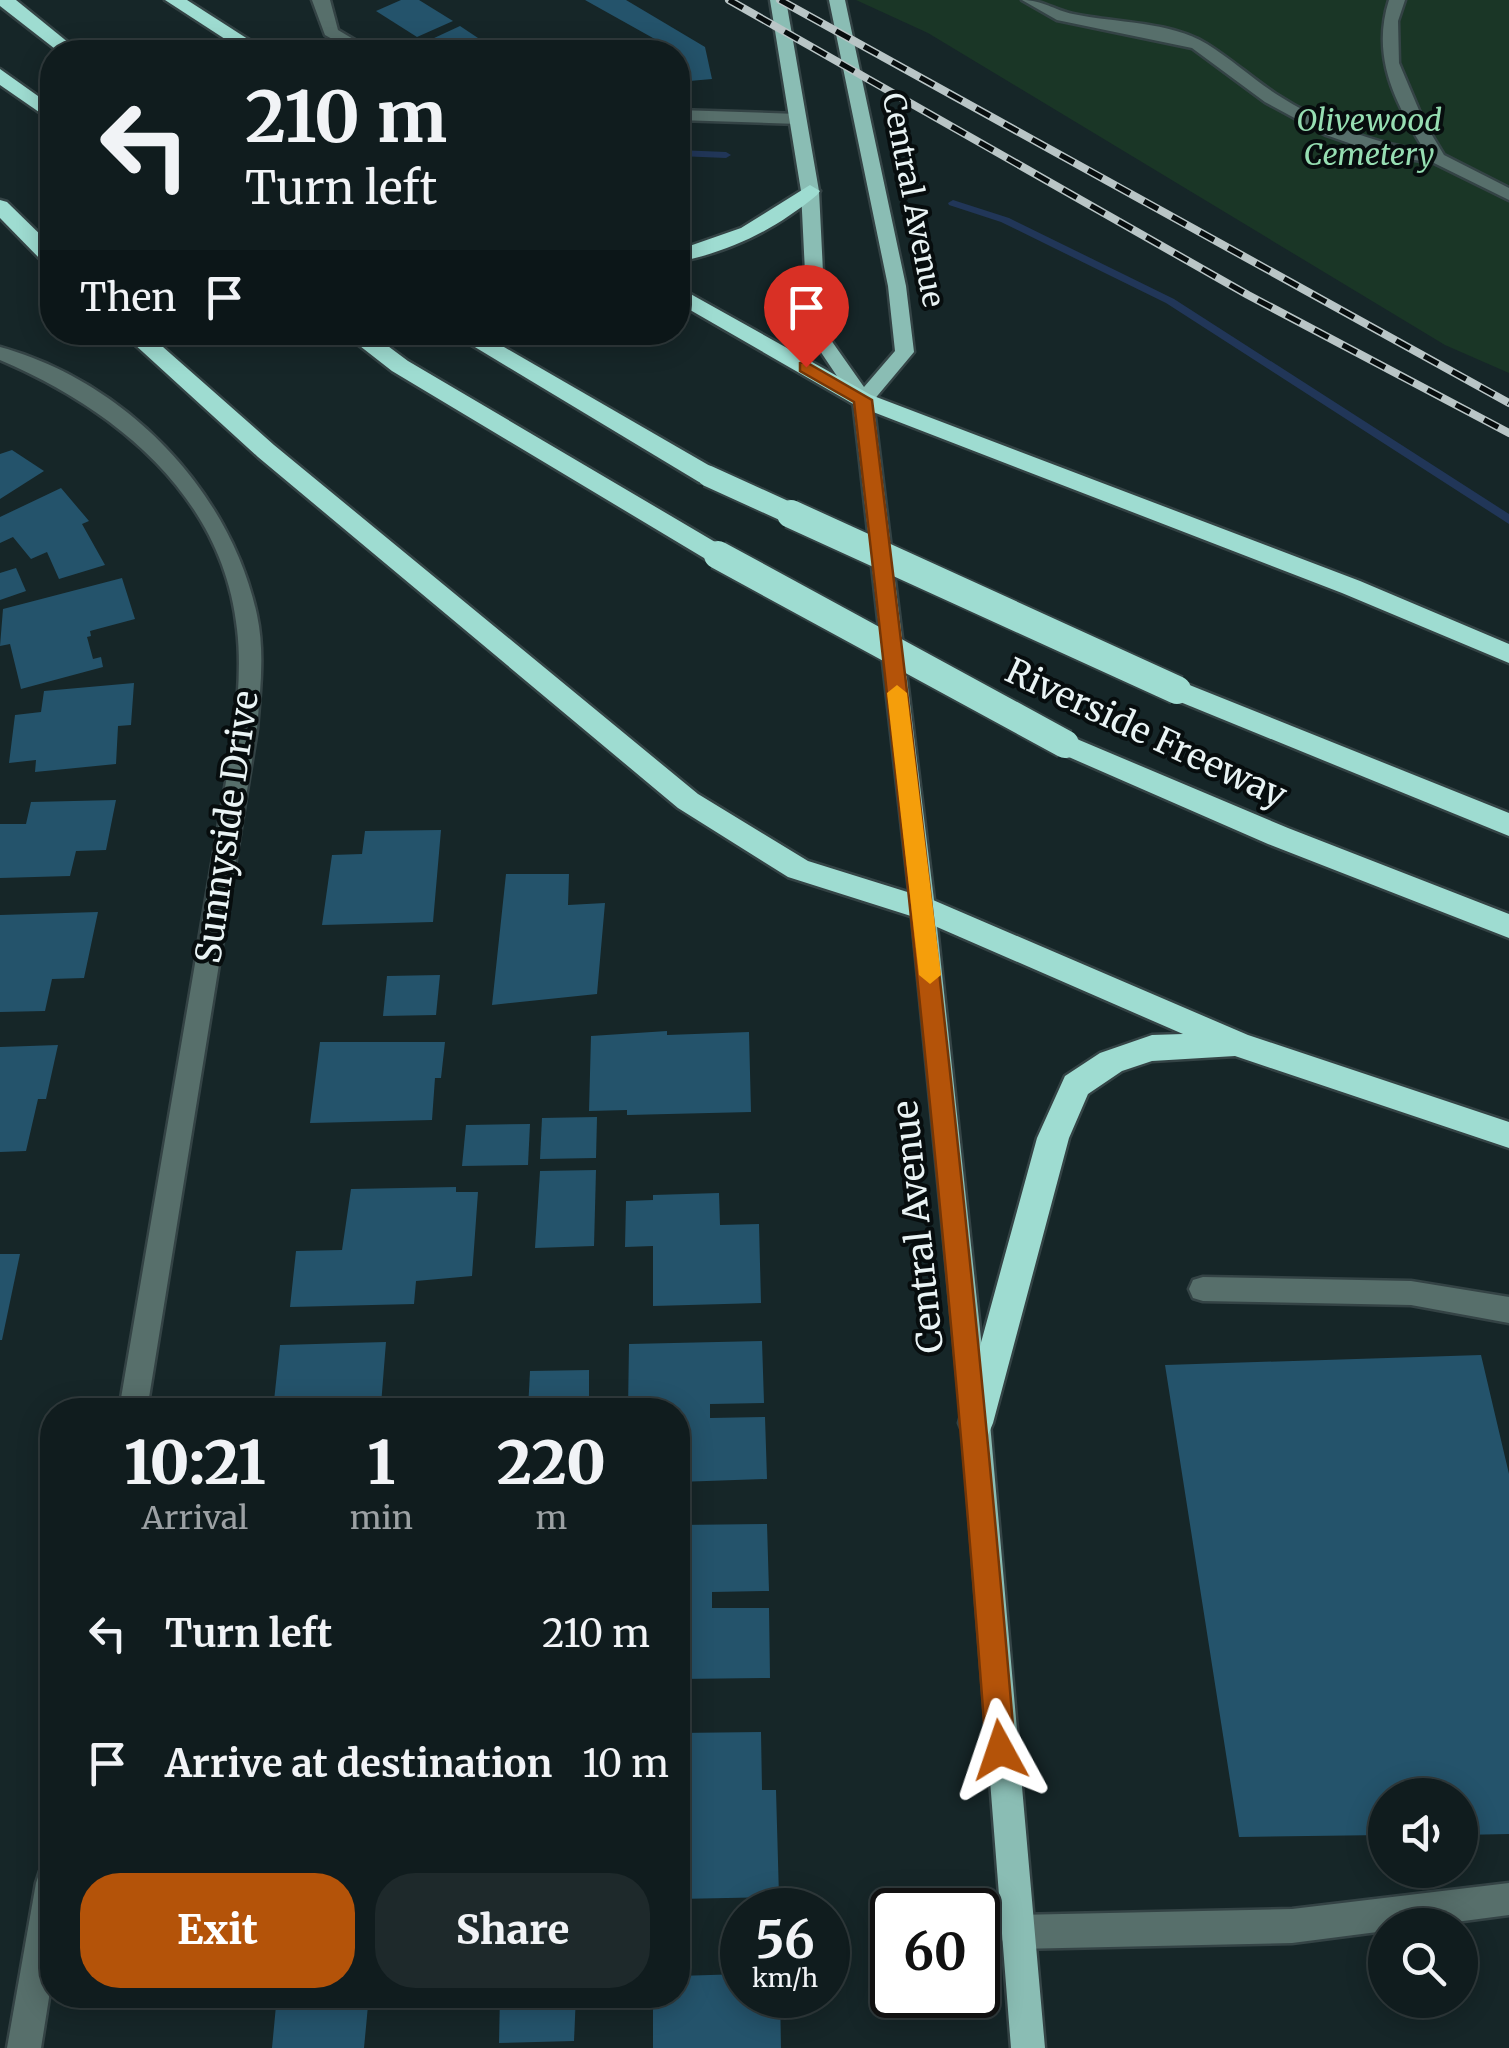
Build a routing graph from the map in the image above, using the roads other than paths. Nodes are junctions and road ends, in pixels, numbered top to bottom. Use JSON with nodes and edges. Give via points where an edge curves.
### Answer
{"nodes":[{"id":1,"x":4,"y":0,"type":"edge"},
{"id":2,"x":174,"y":0,"type":"edge"},
{"id":3,"x":778,"y":0,"type":"edge"},
{"id":4,"x":837,"y":0,"type":"edge"},
{"id":5,"x":1030,"y":0,"type":"edge"},
{"id":6,"x":1398,"y":0,"type":"edge"},
{"id":7,"x":325,"y":1,"type":"edge"},
{"id":8,"x":55,"y":40,"type":"edge"},
{"id":9,"x":239,"y":40,"type":"edge"},
{"id":10,"x":345,"y":40,"type":"edge"},
{"id":11,"x":0,"y":75,"type":"edge"},
{"id":12,"x":40,"y":106,"type":"edge"},
{"id":13,"x":690,"y":115,"type":"edge"},
{"id":14,"x":798,"y":119,"type":"junction"},
{"id":15,"x":1438,"y":158,"type":"junction"},
{"id":16,"x":810,"y":191,"type":"junction"},
{"id":17,"x":1509,"y":195,"type":"edge"},
{"id":18,"x":0,"y":206,"type":"edge"},
{"id":19,"x":40,"y":246,"type":"edge"},
{"id":20,"x":690,"y":253,"type":"edge"},
{"id":21,"x":690,"y":301,"type":"edge"},
{"id":22,"x":147,"y":345,"type":"edge"},
{"id":23,"x":371,"y":345,"type":"edge"},
{"id":24,"x":483,"y":345,"type":"edge"},
{"id":25,"x":0,"y":353,"type":"edge"},
{"id":26,"x":863,"y":400,"type":"junction"},
{"id":27,"x":1509,"y":654,"type":"edge"},
{"id":28,"x":1509,"y":825,"type":"edge"},
{"id":29,"x":923,"y":908,"type":"junction"},
{"id":30,"x":1509,"y":926,"type":"edge"},
{"id":31,"x":1239,"y":1044,"type":"junction"},
{"id":32,"x":1509,"y":1135,"type":"edge"},
{"id":33,"x":1203,"y":1289,"type":"dead end"},
{"id":34,"x":1509,"y":1310,"type":"edge"},
{"id":35,"x":135,"y":1398,"type":"edge"},
{"id":36,"x":976,"y":1422,"type":"junction"},
{"id":37,"x":1509,"y":1899,"type":"edge"},
{"id":38,"x":1016,"y":1932,"type":"junction"},
{"id":39,"x":40,"y":1954,"type":"edge"},
{"id":40,"x":24,"y":2048,"type":"edge"},
{"id":41,"x":1028,"y":2048,"type":"edge"}],
"edges":[{"from":1,"to":8,"type":"highway"},
{"from":2,"to":9,"type":"highway"},
{"from":3,"to":14,"type":"main road","name":"Central Avenue"},
{"from":4,"to":26,"type":"main road","name":"Central Avenue","via":[[905,352]]},
{"from":5,"to":15,"type":"street","via":[[1063,17],[1198,44],[1271,98],[1332,131],[1389,151]]},
{"from":6,"to":15,"type":"street","via":[[1390,56],[1401,99]]},
{"from":7,"to":10,"type":"street","via":[[331,32]]},
{"from":11,"to":12,"type":"highway"},
{"from":13,"to":14,"type":"street"},
{"from":14,"to":16,"type":"main road","name":"Central Avenue"},
{"from":15,"to":17,"type":"street"},
{"from":16,"to":20,"type":"highway","via":[[766,227]]},
{"from":16,"to":26,"type":"main road","name":"Central Avenue","via":[[816,333]]},
{"from":18,"to":19,"type":"highway"},
{"from":21,"to":26,"type":"highway"},
{"from":22,"to":29,"type":"highway","via":[[688,801],[798,868]]},
{"from":23,"to":30,"type":"highway","name":"Riverside Freeway","bridge":true,"via":[[718,554],[1064,744]]},
{"from":24,"to":28,"type":"highway","name":"Riverside Freeway","bridge":true,"via":[[708,476],[1177,690]]},
{"from":25,"to":35,"type":"street","name":"Sunnyside Drive","via":[[93,398],[162,454],[198,494],[223,538],[246,615],[246,729]]},
{"from":26,"to":27,"type":"highway"},
{"from":26,"to":29,"type":"main road","name":"Central Avenue"},
{"from":29,"to":31,"type":"highway"},
{"from":29,"to":36,"type":"main road","name":"Central Avenue"},
{"from":31,"to":32,"type":"highway"},
{"from":31,"to":36,"type":"highway","via":[[1152,1048],[1111,1062],[1076,1085],[1053,1138]]},
{"from":33,"to":34,"type":"street","via":[[1411,1293]]},
{"from":36,"to":38,"type":"main road","name":"Central Avenue"},
{"from":37,"to":38,"type":"street","via":[[1292,1926]]},
{"from":38,"to":41,"type":"main road","name":"Central Avenue"},
{"from":39,"to":40,"type":"street"}]}
